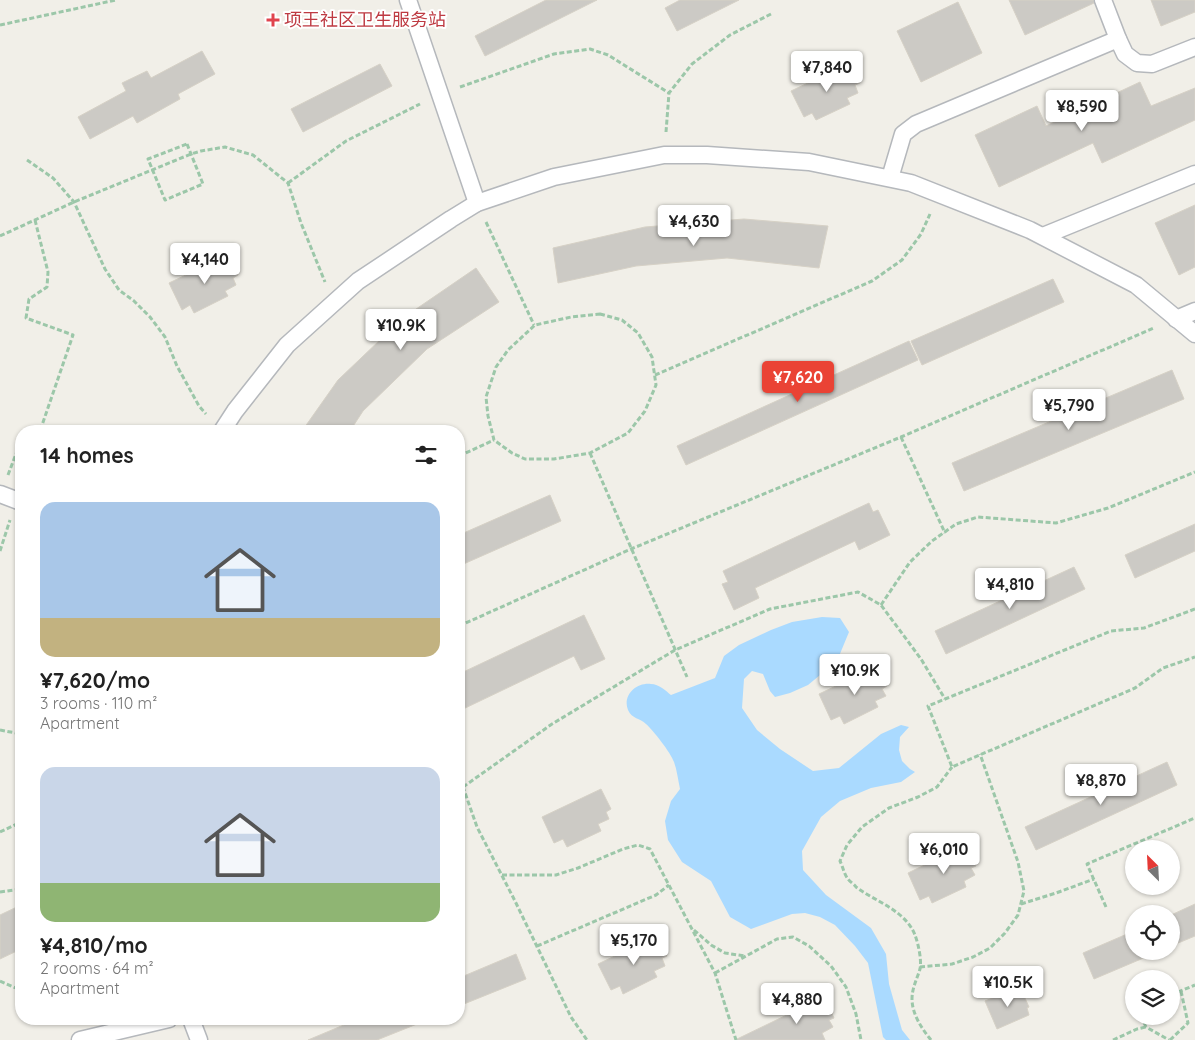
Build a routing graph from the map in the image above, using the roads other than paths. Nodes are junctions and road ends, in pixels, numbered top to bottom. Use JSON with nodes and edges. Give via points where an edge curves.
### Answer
{"nodes":[{"id":1,"x":408,"y":0,"type":"edge"},
{"id":2,"x":1103,"y":0,"type":"edge"},
{"id":3,"x":1118,"y":39,"type":"junction"},
{"id":4,"x":1195,"y":47,"type":"edge"},
{"id":5,"x":1195,"y":174,"type":"edge"},
{"id":6,"x":890,"y":178,"type":"junction"},
{"id":7,"x":477,"y":203,"type":"junction"},
{"id":8,"x":1043,"y":236,"type":"junction"},
{"id":9,"x":1195,"y":311,"type":"edge"},
{"id":10,"x":1176,"y":319,"type":"junction"},
{"id":11,"x":1195,"y":334,"type":"edge"},
{"id":12,"x":226,"y":425,"type":"edge"},
{"id":13,"x":144,"y":1025,"type":"edge"},
{"id":14,"x":193,"y":1025,"type":"edge"},
{"id":15,"x":80,"y":1040,"type":"edge"},
{"id":16,"x":199,"y":1040,"type":"edge"}],
"edges":[{"from":1,"to":7,"type":"lane"},
{"from":2,"to":3,"type":"lane"},
{"from":3,"to":4,"type":"lane","via":[[1125,54],[1137,63],[1152,64]]},
{"from":3,"to":6,"type":"lane","via":[[916,124],[903,134]]},
{"from":5,"to":8,"type":"lane"},
{"from":6,"to":7,"type":"lane","via":[[809,162],[664,155],[554,177]]},
{"from":6,"to":8,"type":"lane","via":[[911,182]]},
{"from":7,"to":12,"type":"lane","via":[[358,281],[287,345]]},
{"from":8,"to":10,"type":"lane","via":[[1136,285]]},
{"from":9,"to":10,"type":"lane"},
{"from":10,"to":11,"type":"lane"},
{"from":13,"to":15,"type":"lane"},
{"from":14,"to":16,"type":"lane"}]}
